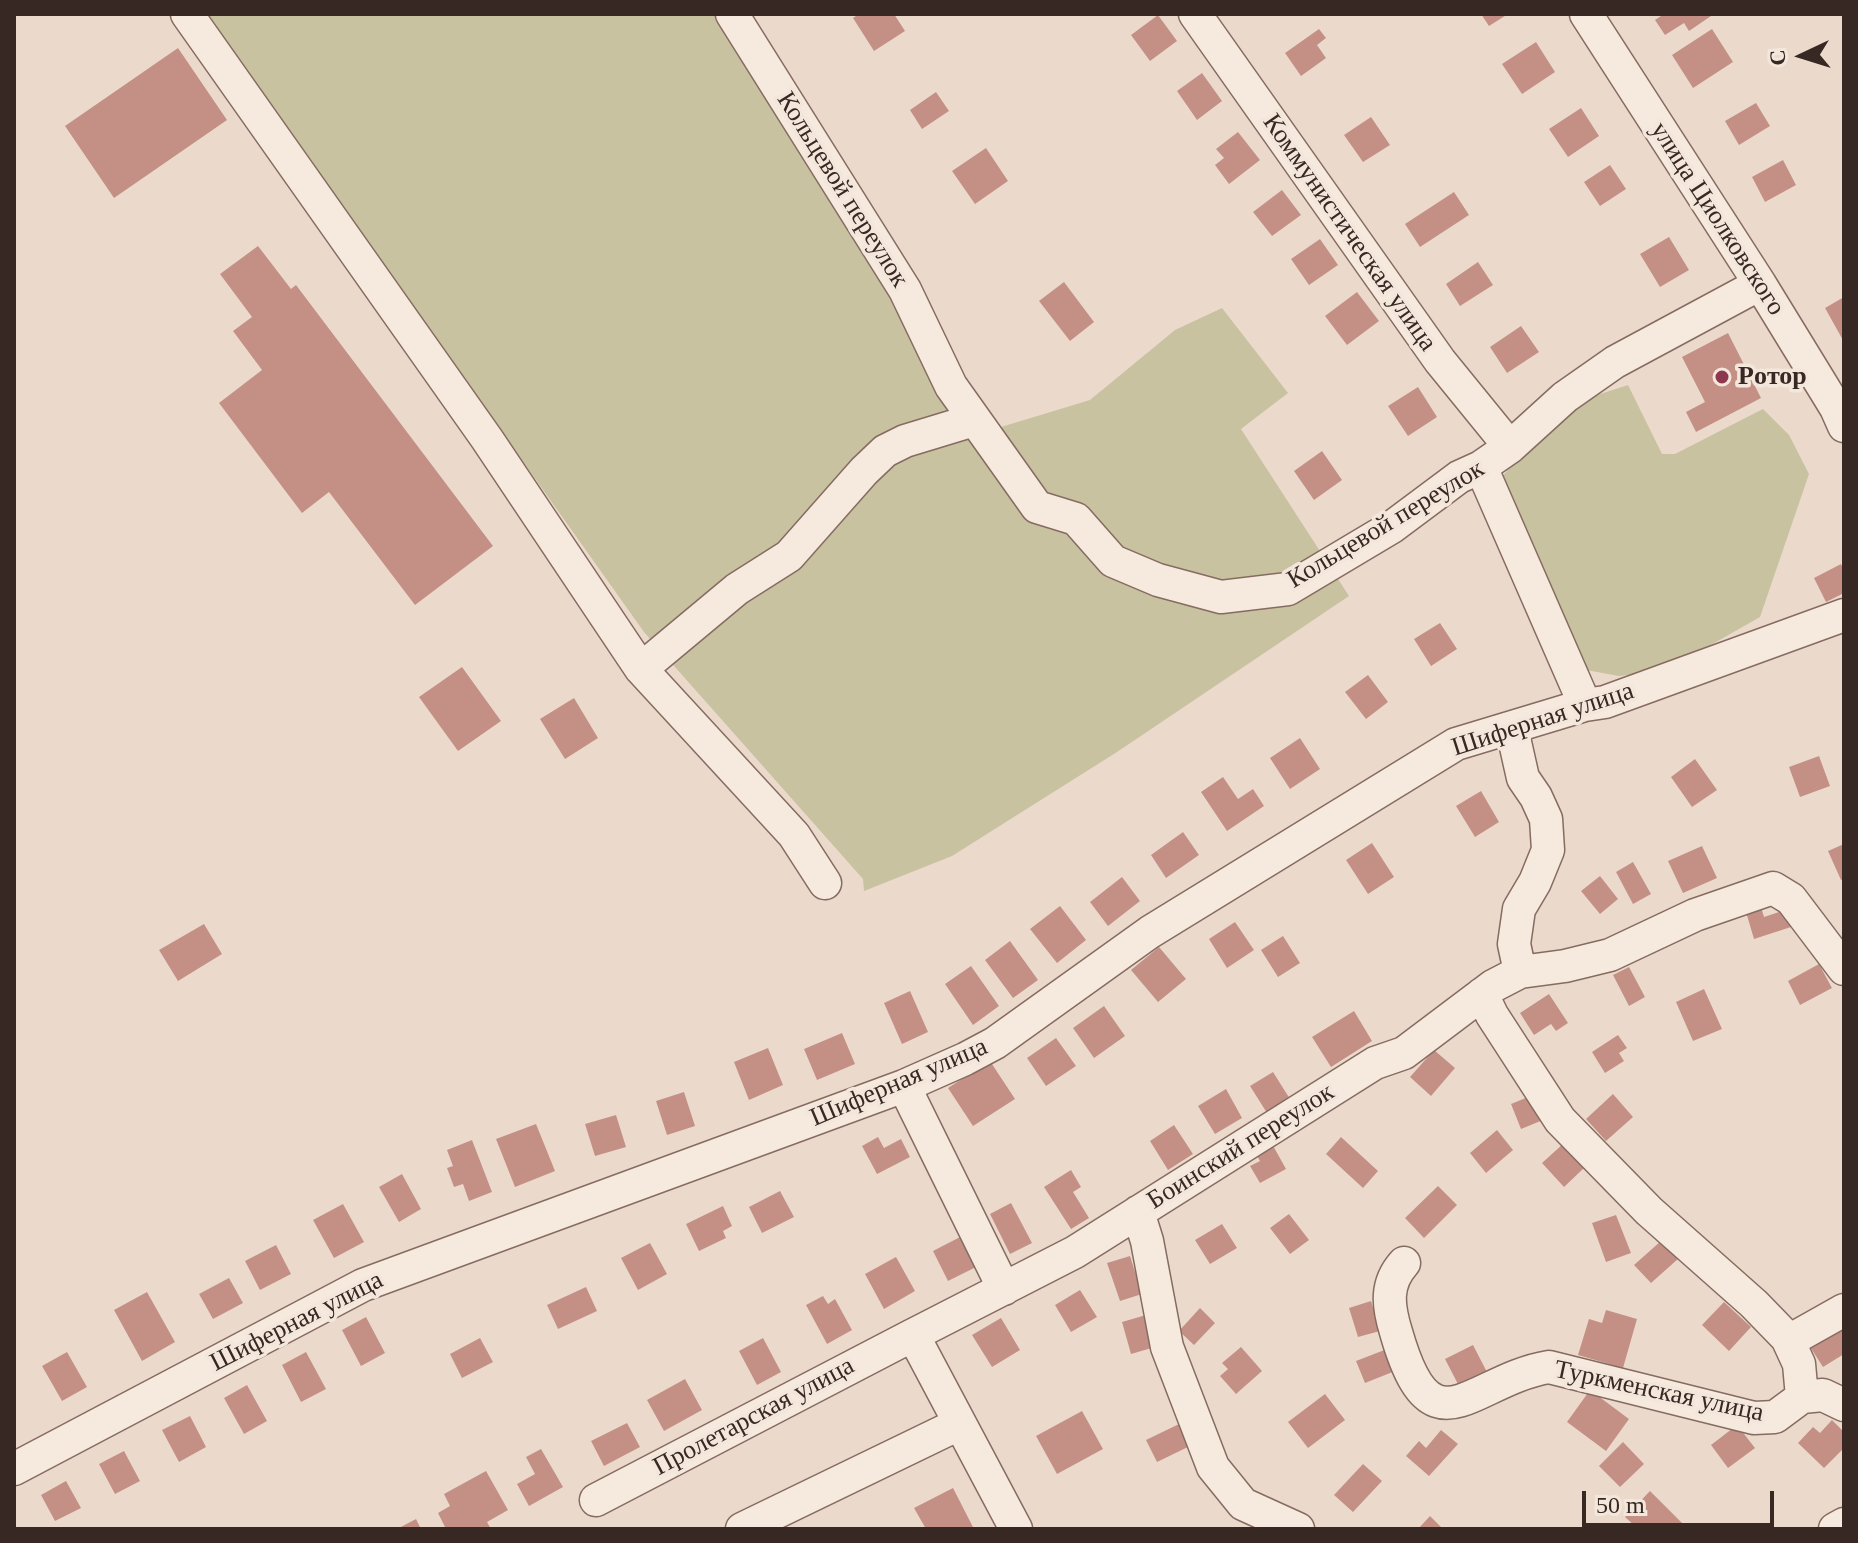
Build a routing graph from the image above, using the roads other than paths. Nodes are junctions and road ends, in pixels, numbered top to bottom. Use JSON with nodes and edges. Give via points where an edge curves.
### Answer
{"nodes":[{"id":1,"x":187,"y":14,"type":"edge"},
{"id":2,"x":732,"y":14,"type":"edge"},
{"id":3,"x":1195,"y":14,"type":"edge"},
{"id":4,"x":1586,"y":14,"type":"edge"},
{"id":5,"x":1760,"y":284,"type":"junction"},
{"id":6,"x":1841,"y":413,"type":"edge"},
{"id":7,"x":974,"y":420,"type":"junction"},
{"id":8,"x":1510,"y":447,"type":"junction"},
{"id":9,"x":1481,"y":467,"type":"junction"},
{"id":10,"x":1844,"y":615,"type":"edge"},
{"id":11,"x":641,"y":669,"type":"junction"},
{"id":12,"x":1585,"y":705,"type":"junction"},
{"id":13,"x":1512,"y":729,"type":"junction"},
{"id":14,"x":825,"y":883,"type":"dead end"},
{"id":15,"x":1844,"y":969,"type":"edge"},
{"id":16,"x":1520,"y":972,"type":"junction"},
{"id":17,"x":1482,"y":994,"type":"junction"},
{"id":18,"x":904,"y":1086,"type":"junction"},
{"id":19,"x":1138,"y":1212,"type":"junction"},
{"id":20,"x":1404,"y":1263,"type":"dead end"},
{"id":21,"x":1004,"y":1289,"type":"junction"},
{"id":22,"x":1844,"y":1310,"type":"edge"},
{"id":23,"x":913,"y":1335,"type":"junction"},
{"id":24,"x":1787,"y":1338,"type":"junction"},
{"id":25,"x":1802,"y":1397,"type":"junction"},
{"id":26,"x":1844,"y":1405,"type":"edge"},
{"id":27,"x":959,"y":1424,"type":"junction"},
{"id":28,"x":14,"y":1469,"type":"edge"},
{"id":29,"x":596,"y":1500,"type":"dead end"},
{"id":30,"x":1844,"y":1524,"type":"edge"},
{"id":31,"x":742,"y":1529,"type":"edge"},
{"id":32,"x":1016,"y":1529,"type":"edge"},
{"id":33,"x":1298,"y":1529,"type":"edge"},
{"id":34,"x":1835,"y":1529,"type":"edge"}],
"edges":[{"from":1,"to":11,"type":"street","via":[[487,439]]},
{"from":2,"to":7,"type":"street","name":"Кольцевой переулок","via":[[905,290],[951,386]]},
{"from":3,"to":8,"type":"street","name":"Коммунистическая улица","via":[[1440,361]]},
{"from":4,"to":5,"type":"street","name":"улица Циолковского"},
{"from":5,"to":6,"type":"street","name":"улица Циолковского"},
{"from":5,"to":8,"type":"street","name":"Кольцевой переулок","via":[[1615,362],[1565,397]]},
{"from":7,"to":9,"type":"street","name":"Кольцевой переулок","via":[[1037,507],[1076,519],[1113,561],[1221,597],[1288,589]]},
{"from":7,"to":11,"type":"street","via":[[885,451],[789,556],[737,589]]},
{"from":8,"to":9,"type":"street","name":"Кольцевой переулок"},
{"from":9,"to":12,"type":"street"},
{"from":10,"to":12,"type":"street","name":"Шиферная улица"},
{"from":11,"to":14,"type":"street","via":[[794,835]]},
{"from":12,"to":13,"type":"street","name":"Шиферная улица"},
{"from":13,"to":16,"type":"street","via":[[1523,778],[1546,819],[1548,850],[1519,909],[1514,944]]},
{"from":13,"to":18,"type":"street","name":"Шиферная улица","via":[[1456,744],[1150,932],[995,1043]]},
{"from":15,"to":16,"type":"street","name":"Боинский переулок","via":[[1791,899],[1773,888],[1695,915],[1610,955]]},
{"from":16,"to":17,"type":"street","name":"Боинский переулок"},
{"from":17,"to":19,"type":"street","name":"Боинский переулок","via":[[1404,1053],[1375,1063]]},
{"from":17,"to":24,"type":"street","via":[[1560,1120]]},
{"from":18,"to":21,"type":"street"},
{"from":18,"to":28,"type":"street","name":"Шиферная улица","via":[[363,1285]]},
{"from":19,"to":21,"type":"street","name":"Боинский переулок"},
{"from":19,"to":33,"type":"street","via":[[1167,1347],[1213,1467],[1243,1504]]},
{"from":20,"to":25,"type":"street","name":"Туркменская улица","via":[[1388,1302],[1414,1380],[1438,1402],[1469,1399],[1549,1367],[1754,1418],[1775,1417]]},
{"from":21,"to":23,"type":"street","name":"Боинский переулок"},
{"from":22,"to":24,"type":"street"},
{"from":23,"to":27,"type":"street"},
{"from":23,"to":29,"type":"street","name":"Пролетарская улица"},
{"from":24,"to":25,"type":"street","via":[[1799,1364]]},
{"from":25,"to":26,"type":"street","name":"Туркменская улица","via":[[1823,1395]]},
{"from":27,"to":31,"type":"street"},
{"from":27,"to":32,"type":"street"},
{"from":30,"to":34,"type":"street"}]}
